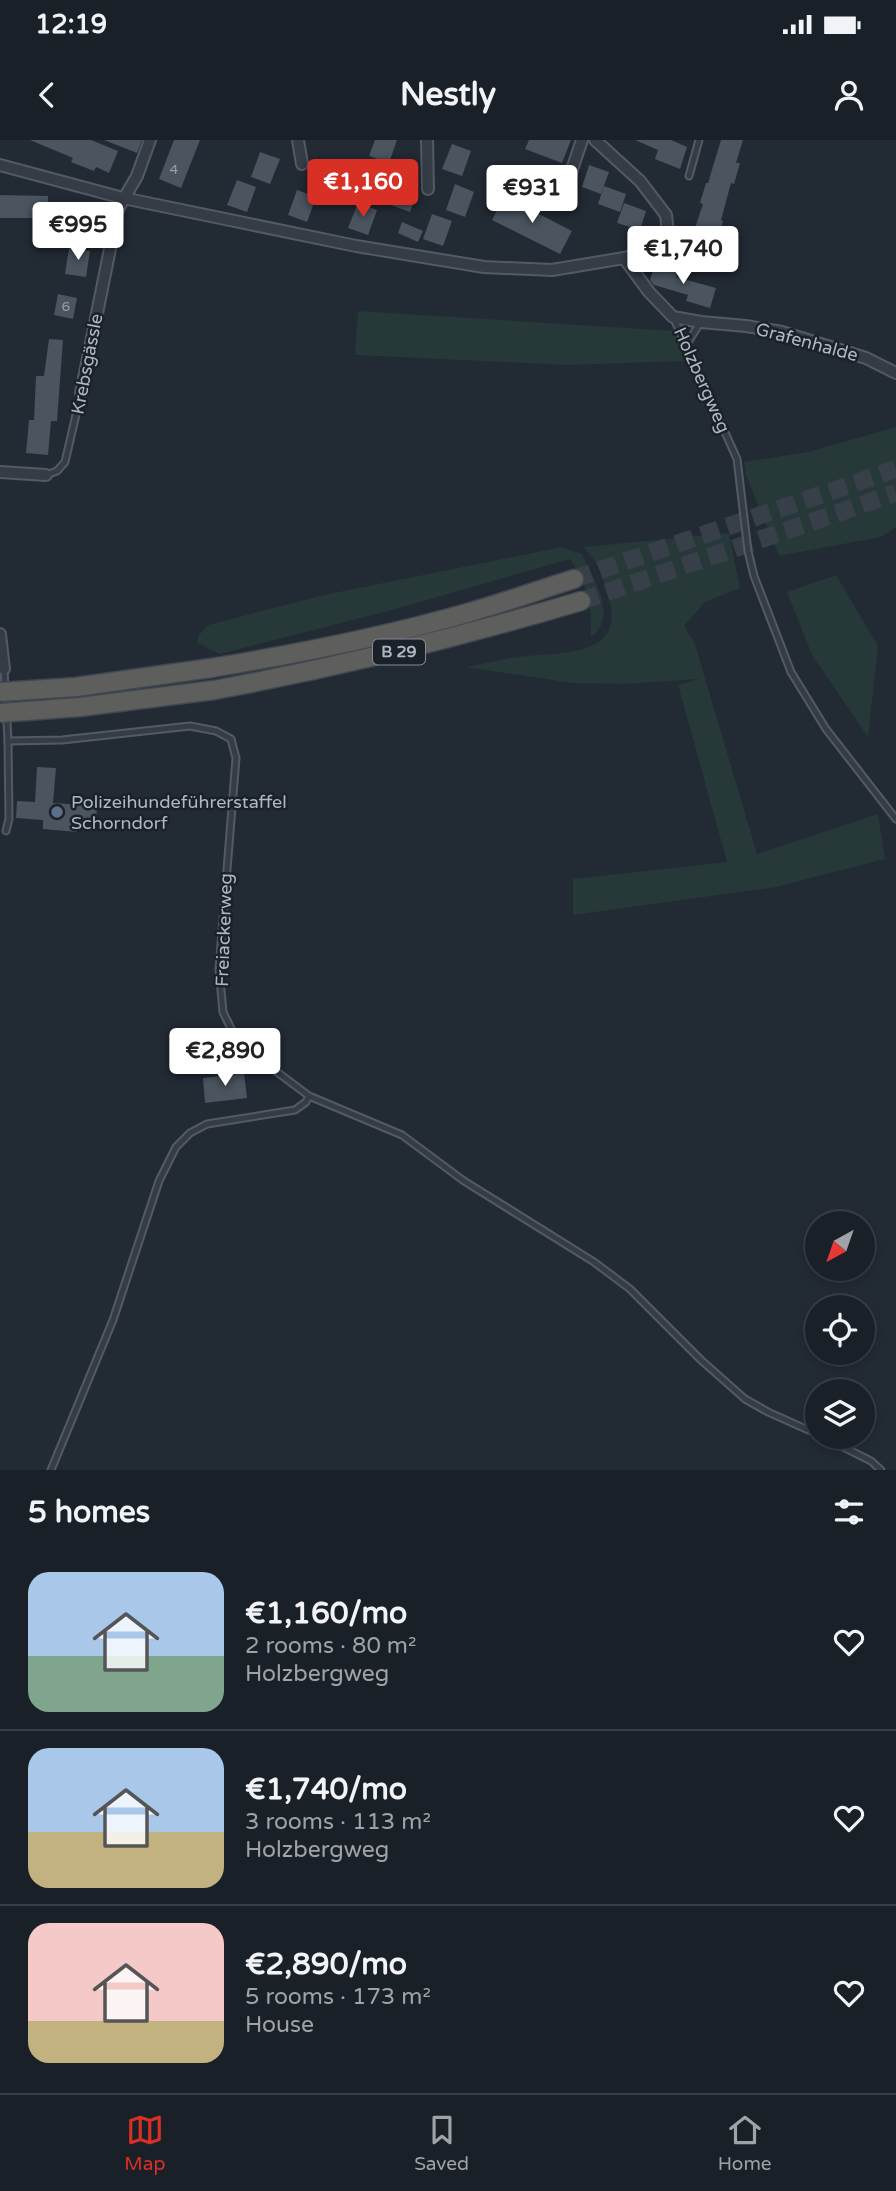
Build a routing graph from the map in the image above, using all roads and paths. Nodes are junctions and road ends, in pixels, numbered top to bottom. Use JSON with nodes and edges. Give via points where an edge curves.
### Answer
{"nodes":[{"id":1,"x":150,"y":140,"type":"edge"},
{"id":2,"x":298,"y":140,"type":"edge"},
{"id":3,"x":427,"y":140,"type":"edge"},
{"id":4,"x":582,"y":140,"type":"edge"},
{"id":5,"x":595,"y":140,"type":"edge"},
{"id":6,"x":699,"y":140,"type":"edge"},
{"id":7,"x":302,"y":164,"type":"dead end"},
{"id":8,"x":0,"y":165,"type":"edge"},
{"id":9,"x":689,"y":176,"type":"dead end"},
{"id":10,"x":428,"y":189,"type":"dead end"},
{"id":11,"x":123,"y":198,"type":"junction"},
{"id":12,"x":562,"y":199,"type":"dead end"},
{"id":13,"x":658,"y":249,"type":"junction"},
{"id":14,"x":624,"y":258,"type":"junction"},
{"id":15,"x":728,"y":260,"type":"dead end"},
{"id":16,"x":673,"y":317,"type":"junction"},
{"id":17,"x":701,"y":323,"type":"junction"},
{"id":18,"x":687,"y":344,"type":"junction"},
{"id":19,"x":896,"y":373,"type":"edge"},
{"id":20,"x":81,"y":393,"type":"joint"},
{"id":21,"x":0,"y":472,"type":"edge"},
{"id":22,"x":46,"y":474,"type":"joint"},
{"id":23,"x":575,"y":579,"type":"tunnel mouth"},
{"id":24,"x":581,"y":601,"type":"tunnel mouth"},
{"id":25,"x":0,"y":634,"type":"edge"},
{"id":26,"x":4,"y":670,"type":"joint"},
{"id":27,"x":0,"y":692,"type":"edge"},
{"id":28,"x":0,"y":713,"type":"edge"},
{"id":29,"x":8,"y":741,"type":"junction"},
{"id":30,"x":896,"y":819,"type":"edge"},
{"id":31,"x":6,"y":831,"type":"dead end"},
{"id":32,"x":309,"y":1096,"type":"junction"},
{"id":33,"x":805,"y":1429,"type":"edge"},
{"id":34,"x":847,"y":1449,"type":"edge"},
{"id":35,"x":51,"y":1470,"type":"edge"},
{"id":36,"x":881,"y":1470,"type":"edge"}],
"edges":[{"from":1,"to":11,"type":"street","name":"Krebsgässle"},
{"from":2,"to":7,"type":"street"},
{"from":3,"to":10,"type":"street"},
{"from":4,"to":12,"type":"street"},
{"from":5,"to":13,"type":"street","via":[[640,181],[666,215],[668,233]]},
{"from":6,"to":9,"type":"lane"},
{"from":8,"to":11,"type":"street"},
{"from":11,"to":14,"type":"street","via":[[484,267],[552,270]]},
{"from":11,"to":20,"type":"street","name":"Krebsgässle"},
{"from":13,"to":14,"type":"street"},
{"from":13,"to":15,"type":"street"},
{"from":14,"to":16,"type":"street","name":"Holzbergweg"},
{"from":16,"to":17,"type":"street","name":"Grafenhalde"},
{"from":16,"to":18,"type":"lane","name":"Holzbergweg"},
{"from":17,"to":18,"type":"lane"},
{"from":17,"to":19,"type":"street","name":"Grafenhalde","via":[[782,331],[866,358]]},
{"from":18,"to":30,"type":"lane","name":"Holzbergweg","via":[[737,458],[754,576],[791,673],[826,729]]},
{"from":20,"to":22,"type":"lane","name":"Krebsgässle","via":[[65,462]]},
{"from":21,"to":22,"type":"street","name":"Krebsgässle"},
{"from":23,"to":27,"type":"highway","number":"B 29","bridge":true,"via":[[469,613],[300,654],[75,687]]},
{"from":24,"to":28,"type":"highway","number":"B 29","bridge":true,"via":[[321,670],[214,690]]},
{"from":25,"to":26,"type":"street"},
{"from":26,"to":29,"type":"lane"},
{"from":29,"to":31,"type":"lane"},
{"from":29,"to":32,"type":"lane","name":"Freiackerweg","via":[[190,726],[231,739],[236,758],[219,969],[223,1012],[235,1037]]},
{"from":32,"to":33,"type":"lane","via":[[402,1135],[464,1181],[594,1262],[746,1399]]},
{"from":32,"to":35,"type":"lane","via":[[295,1110],[206,1124],[176,1147],[159,1181],[113,1320]]},
{"from":34,"to":36,"type":"lane"}]}
